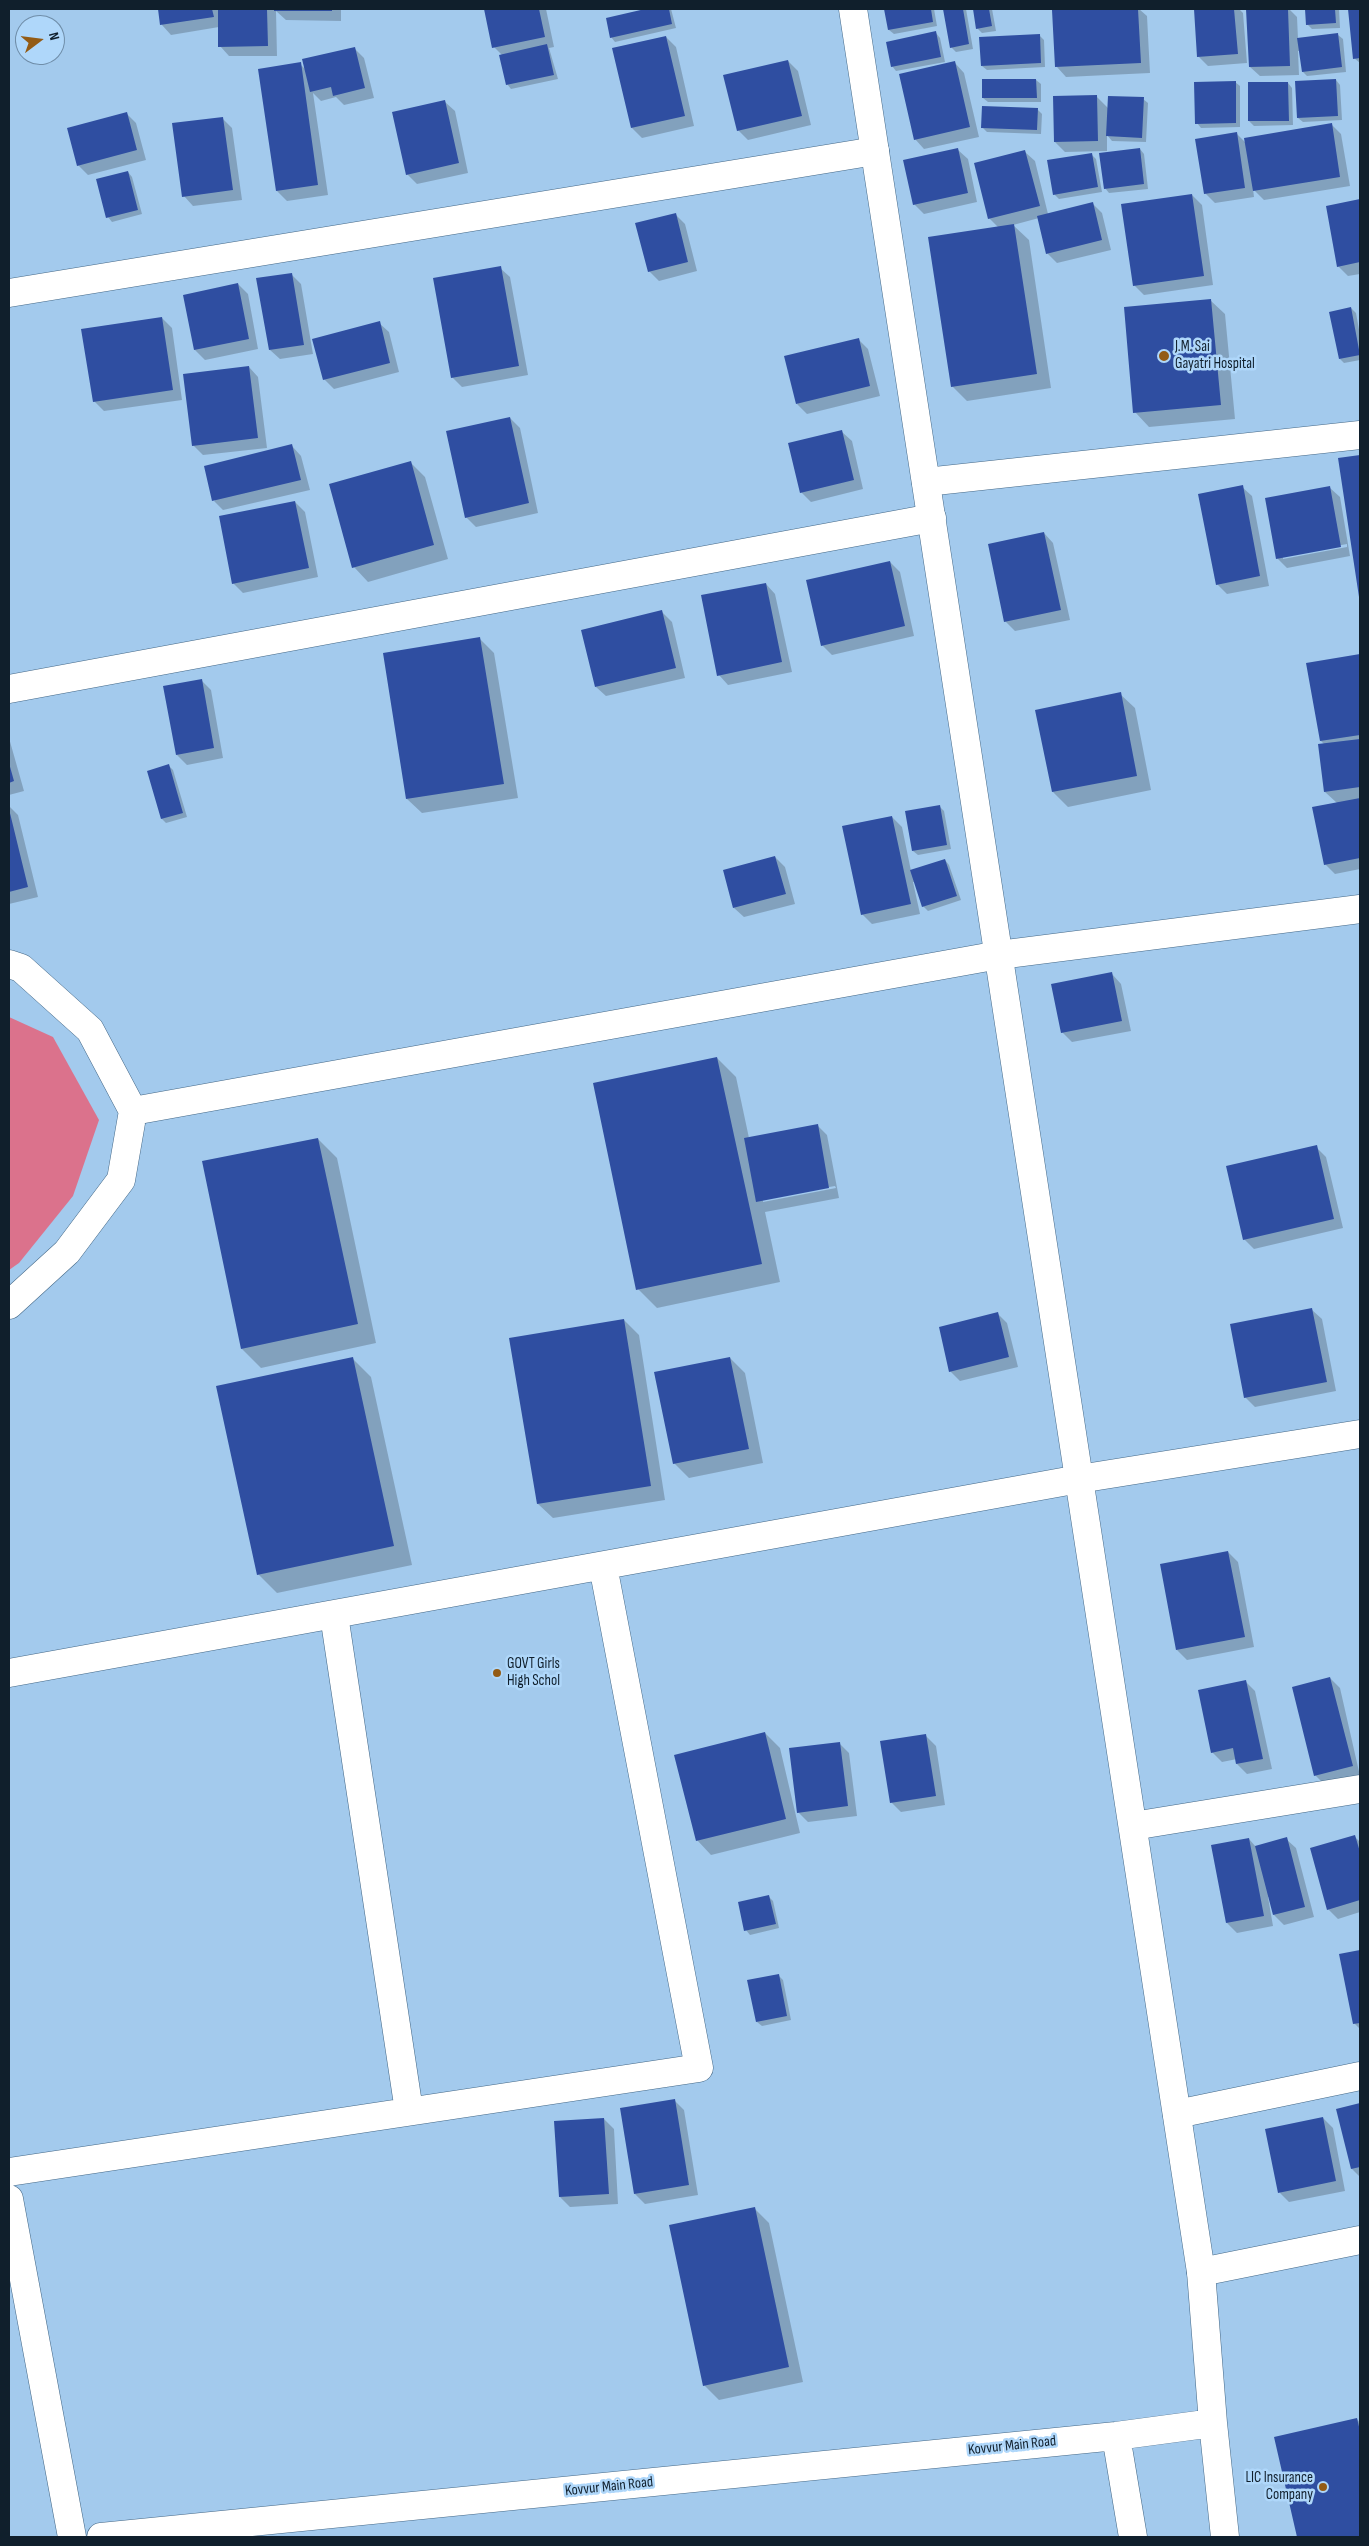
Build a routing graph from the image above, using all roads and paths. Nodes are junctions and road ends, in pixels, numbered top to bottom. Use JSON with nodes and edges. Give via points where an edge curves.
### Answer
{"nodes":[{"id":1,"x":853,"y":9,"type":"edge"},
{"id":2,"x":875,"y":151,"type":"junction"},
{"id":3,"x":9,"y":293,"type":"edge"},
{"id":4,"x":1360,"y":436,"type":"edge"},
{"id":5,"x":926,"y":482,"type":"junction"},
{"id":6,"x":932,"y":518,"type":"junction"},
{"id":7,"x":9,"y":689,"type":"edge"},
{"id":8,"x":1360,"y":909,"type":"edge"},
{"id":9,"x":999,"y":955,"type":"junction"},
{"id":10,"x":9,"y":964,"type":"edge"},
{"id":11,"x":133,"y":1111,"type":"junction"},
{"id":12,"x":9,"y":1305,"type":"edge"},
{"id":13,"x":1360,"y":1434,"type":"edge"},
{"id":14,"x":1079,"y":1479,"type":"junction"},
{"id":15,"x":603,"y":1566,"type":"junction"},
{"id":16,"x":334,"y":1615,"type":"junction"},
{"id":17,"x":9,"y":1674,"type":"edge"},
{"id":18,"x":1360,"y":1789,"type":"edge"},
{"id":19,"x":1133,"y":1826,"type":"junction"},
{"id":20,"x":1360,"y":2076,"type":"edge"},
{"id":21,"x":409,"y":2111,"type":"junction"},
{"id":22,"x":1177,"y":2114,"type":"junction"},
{"id":23,"x":9,"y":2172,"type":"edge"},
{"id":24,"x":9,"y":2199,"type":"edge"},
{"id":25,"x":1360,"y":2240,"type":"edge"},
{"id":26,"x":1201,"y":2272,"type":"junction"},
{"id":27,"x":1213,"y":2423,"type":"junction"},
{"id":28,"x":1116,"y":2436,"type":"junction"},
{"id":29,"x":72,"y":2537,"type":"edge"},
{"id":30,"x":101,"y":2537,"type":"edge"},
{"id":31,"x":1133,"y":2537,"type":"edge"},
{"id":32,"x":1225,"y":2537,"type":"edge"}],
"edges":[{"from":1,"to":2,"type":"street"},
{"from":2,"to":3,"type":"street"},
{"from":2,"to":5,"type":"street"},
{"from":4,"to":5,"type":"street"},
{"from":5,"to":6,"type":"street"},
{"from":6,"to":7,"type":"street"},
{"from":6,"to":9,"type":"street"},
{"from":8,"to":9,"type":"street"},
{"from":9,"to":11,"type":"street"},
{"from":9,"to":14,"type":"street"},
{"from":10,"to":11,"type":"street","via":[[20,968],[90,1030]]},
{"from":11,"to":12,"type":"street","via":[[121,1180],[67,1252]]},
{"from":13,"to":14,"type":"street"},
{"from":14,"to":15,"type":"street"},
{"from":14,"to":19,"type":"street"},
{"from":15,"to":16,"type":"street"},
{"from":15,"to":21,"type":"street","via":[[699,2068]]},
{"from":16,"to":17,"type":"street"},
{"from":16,"to":21,"type":"street"},
{"from":18,"to":19,"type":"street"},
{"from":19,"to":22,"type":"street"},
{"from":20,"to":22,"type":"street"},
{"from":21,"to":23,"type":"street"},
{"from":22,"to":26,"type":"street"},
{"from":24,"to":29,"type":"street"},
{"from":25,"to":26,"type":"street"},
{"from":26,"to":27,"type":"street"},
{"from":27,"to":28,"type":"street","name":"Kovvur Main Road"},
{"from":27,"to":32,"type":"street"},
{"from":28,"to":30,"type":"street","name":"Kovvur Main Road"},
{"from":28,"to":31,"type":"street"}]}
